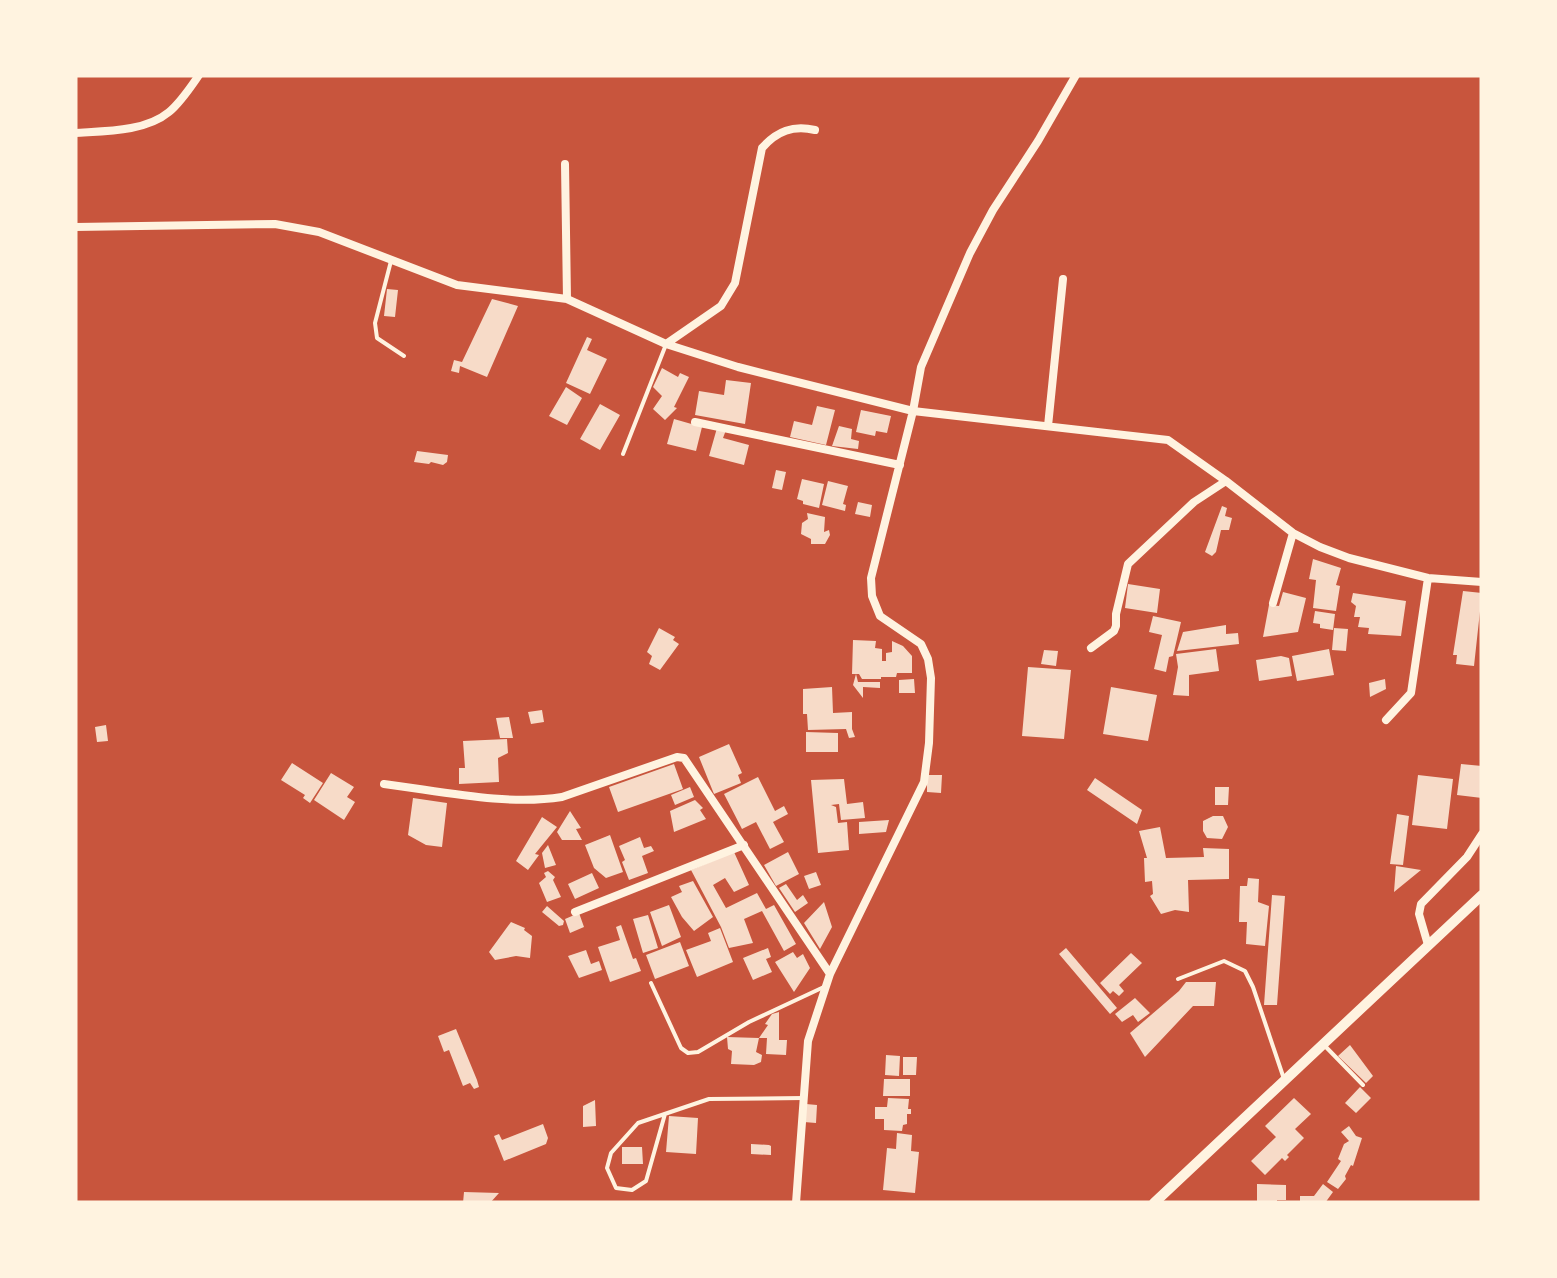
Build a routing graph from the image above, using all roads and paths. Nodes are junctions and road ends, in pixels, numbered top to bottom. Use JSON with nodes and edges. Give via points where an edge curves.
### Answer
{"nodes":[{"id":1,"x":200,"y":75,"type":"edge"},
{"id":2,"x":1076,"y":75,"type":"edge"},
{"id":3,"x":815,"y":130,"type":"dead end"},
{"id":4,"x":75,"y":133,"type":"edge"},
{"id":5,"x":565,"y":164,"type":"dead end"},
{"id":6,"x":75,"y":228,"type":"edge"},
{"id":7,"x":391,"y":261,"type":"junction"},
{"id":8,"x":1063,"y":279,"type":"dead end"},
{"id":9,"x":568,"y":300,"type":"junction"},
{"id":10,"x":666,"y":344,"type":"junction"},
{"id":11,"x":404,"y":356,"type":"dead end"},
{"id":12,"x":914,"y":411,"type":"junction"},
{"id":13,"x":695,"y":422,"type":"dead end"},
{"id":14,"x":1048,"y":426,"type":"junction"},
{"id":15,"x":623,"y":454,"type":"dead end"},
{"id":16,"x":900,"y":465,"type":"junction"},
{"id":17,"x":1226,"y":481,"type":"junction"},
{"id":18,"x":1292,"y":533,"type":"junction"},
{"id":19,"x":1428,"y":578,"type":"junction"},
{"id":20,"x":1482,"y":582,"type":"edge"},
{"id":21,"x":1273,"y":603,"type":"dead end"},
{"id":22,"x":1091,"y":648,"type":"dead end"},
{"id":23,"x":1386,"y":720,"type":"dead end"},
{"id":24,"x":384,"y":784,"type":"dead end"},
{"id":25,"x":1482,"y":834,"type":"edge"},
{"id":26,"x":744,"y":845,"type":"junction"},
{"id":27,"x":1482,"y":894,"type":"edge"},
{"id":28,"x":574,"y":912,"type":"dead end"},
{"id":29,"x":1428,"y":945,"type":"junction"},
{"id":30,"x":830,"y":974,"type":"junction"},
{"id":31,"x":1178,"y":980,"type":"dead end"},
{"id":32,"x":651,"y":983,"type":"dead end"},
{"id":33,"x":826,"y":986,"type":"junction"},
{"id":34,"x":1324,"y":1044,"type":"junction"},
{"id":35,"x":1284,"y":1080,"type":"junction"},
{"id":36,"x":1364,"y":1085,"type":"dead end"},
{"id":37,"x":804,"y":1098,"type":"junction"},
{"id":38,"x":665,"y":1114,"type":"junction"},
{"id":39,"x":796,"y":1203,"type":"edge"},
{"id":40,"x":1154,"y":1203,"type":"edge"}],
"edges":[{"from":1,"to":4,"type":"street","via":[[164,116]]},
{"from":2,"to":12,"type":"street","via":[[970,253],[921,367]]},
{"from":3,"to":10,"type":"street","via":[[785,130],[762,148],[734,284],[721,306]]},
{"from":5,"to":9,"type":"street"},
{"from":6,"to":7,"type":"street","via":[[275,224],[319,232]]},
{"from":7,"to":9,"type":"street","via":[[456,285]]},
{"from":7,"to":11,"type":"lane","via":[[376,338]]},
{"from":8,"to":14,"type":"street"},
{"from":9,"to":10,"type":"street"},
{"from":10,"to":12,"type":"street"},
{"from":10,"to":15,"type":"lane"},
{"from":12,"to":14,"type":"street"},
{"from":12,"to":16,"type":"street"},
{"from":13,"to":16,"type":"street"},
{"from":14,"to":17,"type":"street","via":[[1168,440]]},
{"from":16,"to":30,"type":"street","via":[[872,596],[880,616],[921,644],[928,659],[924,782]]},
{"from":17,"to":18,"type":"street"},
{"from":17,"to":22,"type":"street","via":[[1128,564],[1114,631]]},
{"from":18,"to":19,"type":"street","via":[[1348,558]]},
{"from":18,"to":21,"type":"street"},
{"from":19,"to":20,"type":"street"},
{"from":19,"to":23,"type":"street","via":[[1412,693]]},
{"from":24,"to":26,"type":"street","via":[[549,799],[681,756]]},
{"from":25,"to":29,"type":"street","via":[[1421,904]]},
{"from":26,"to":28,"type":"street"},
{"from":26,"to":30,"type":"street"},
{"from":27,"to":29,"type":"main road"},
{"from":29,"to":34,"type":"main road"},
{"from":30,"to":33,"type":"street"},
{"from":31,"to":35,"type":"lane","via":[[1224,961],[1245,971]]},
{"from":32,"to":33,"type":"lane","via":[[688,1053]]},
{"from":33,"to":37,"type":"street","via":[[808,1041]]},
{"from":34,"to":35,"type":"main road"},
{"from":34,"to":36,"type":"lane"},
{"from":35,"to":40,"type":"main road"},
{"from":37,"to":38,"type":"lane","via":[[709,1098]]},
{"from":37,"to":39,"type":"street"},
{"from":38,"to":38,"type":"lane","via":[[638,1123],[611,1153],[608,1168],[616,1188],[632,1190],[646,1181]]}]}
